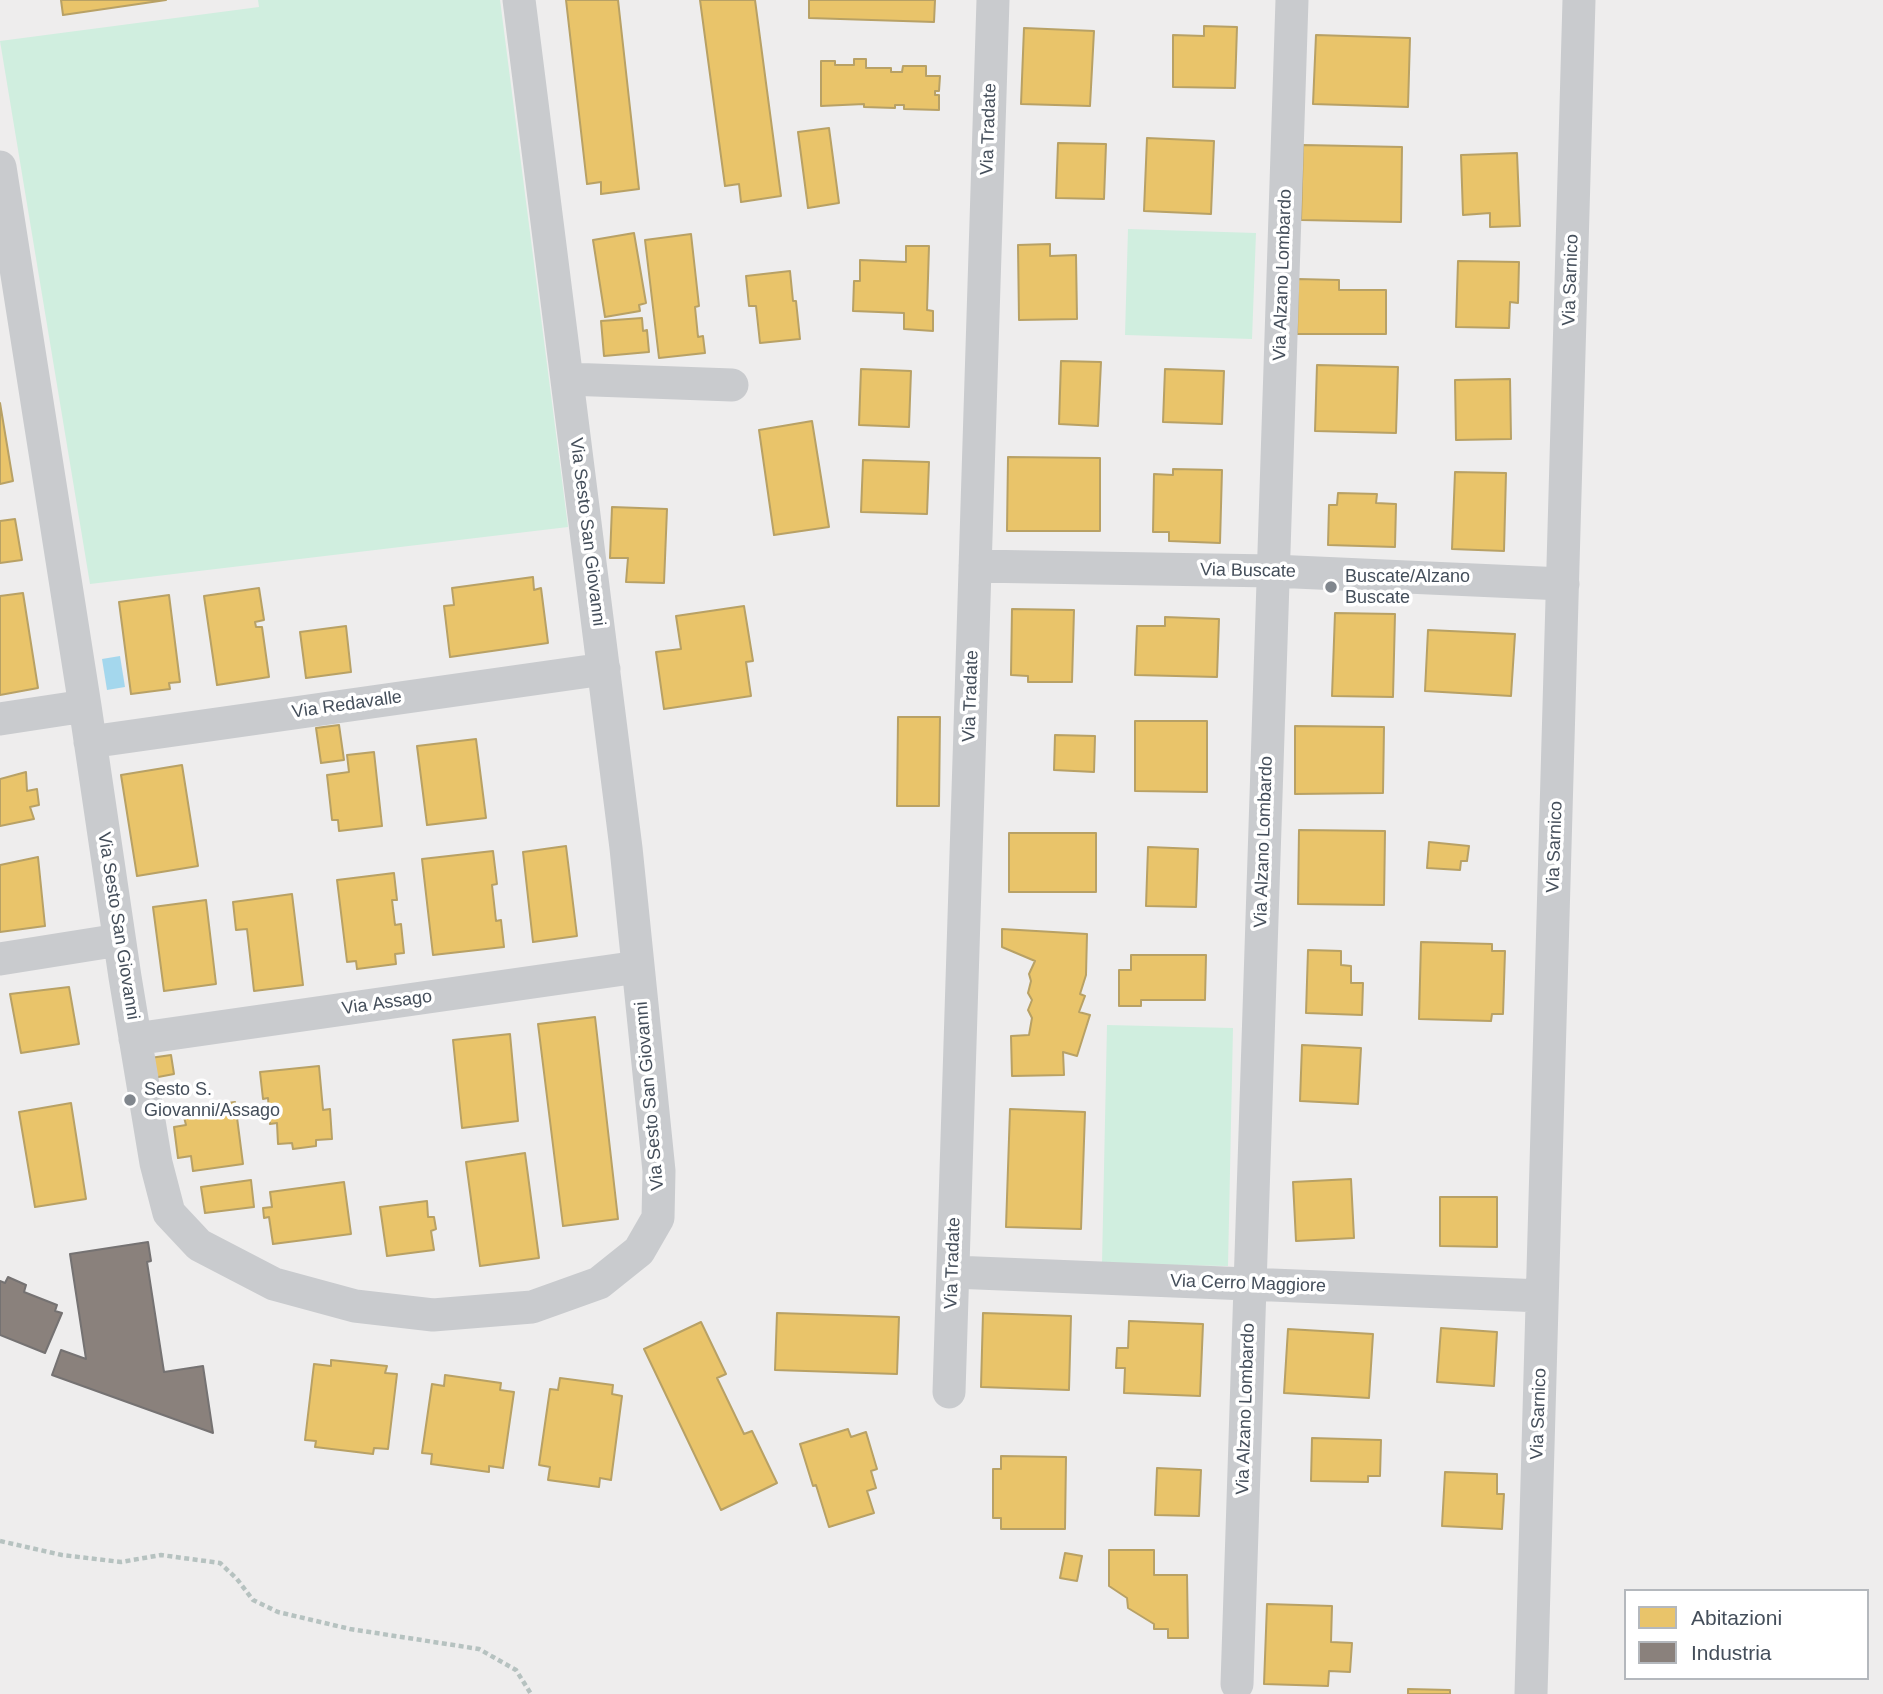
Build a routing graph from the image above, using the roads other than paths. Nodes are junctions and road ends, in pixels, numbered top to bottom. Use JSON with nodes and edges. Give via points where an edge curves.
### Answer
{"nodes":[{"id":1,"x":519,"y":0,"type":"edge"},
{"id":2,"x":993,"y":0,"type":"edge"},
{"id":3,"x":1292,"y":0,"type":"edge"},
{"id":4,"x":1579,"y":0,"type":"edge"},
{"id":5,"x":0,"y":167,"type":"edge"},
{"id":6,"x":567,"y":379,"type":"junction"},
{"id":7,"x":732,"y":384,"type":"dead end"},
{"id":8,"x":975,"y":566,"type":"junction"},
{"id":9,"x":1273,"y":571,"type":"junction"},
{"id":10,"x":1563,"y":584,"type":"junction"},
{"id":11,"x":604,"y":669,"type":"junction"},
{"id":12,"x":85,"y":706,"type":"junction"},
{"id":13,"x":0,"y":719,"type":"edge"},
{"id":14,"x":90,"y":742,"type":"junction"},
{"id":15,"x":119,"y":940,"type":"junction"},
{"id":16,"x":0,"y":960,"type":"edge"},
{"id":17,"x":638,"y":967,"type":"junction"},
{"id":18,"x":135,"y":1039,"type":"junction"},
{"id":19,"x":953,"y":1272,"type":"junction"},
{"id":20,"x":1250,"y":1284,"type":"junction"},
{"id":21,"x":1542,"y":1296,"type":"junction"},
{"id":22,"x":949,"y":1392,"type":"dead end"},
{"id":23,"x":1237,"y":1684,"type":"dead end"},
{"id":24,"x":1531,"y":1694,"type":"edge"}],
"edges":[{"from":1,"to":6,"type":"street","name":"Via Sesto San Giovanni"},
{"from":2,"to":8,"type":"street","name":"Via Tradate"},
{"from":3,"to":9,"type":"street","name":"Via Alzano Lombardo"},
{"from":4,"to":10,"type":"street","name":"Via Sarnico"},
{"from":5,"to":12,"type":"street","name":"Via Sesto San Giovanni"},
{"from":6,"to":7,"type":"street"},
{"from":6,"to":11,"type":"street","name":"Via Sesto San Giovanni"},
{"from":8,"to":9,"type":"street","name":"Via Buscate"},
{"from":8,"to":19,"type":"street","name":"Via Tradate"},
{"from":9,"to":10,"type":"street","name":"Via Buscate"},
{"from":9,"to":20,"type":"street","name":"Via Alzano Lombardo"},
{"from":10,"to":21,"type":"street","name":"Via Sarnico"},
{"from":11,"to":14,"type":"street","name":"Via Redavalle"},
{"from":11,"to":17,"type":"street","name":"Via Sesto San Giovanni"},
{"from":12,"to":13,"type":"street"},
{"from":12,"to":14,"type":"street","name":"Via Sesto San Giovanni"},
{"from":14,"to":15,"type":"street","name":"Via Sesto San Giovanni"},
{"from":15,"to":16,"type":"street"},
{"from":15,"to":18,"type":"street","name":"Via Sesto San Giovanni"},
{"from":17,"to":18,"type":"street","name":"Via Assago"},
{"from":17,"to":18,"type":"street","name":"Via Sesto San Giovanni","via":[[659,1171],[658,1218],[639,1251],[599,1283],[532,1307],[433,1315],[355,1306],[274,1284],[199,1245],[169,1213]]},
{"from":19,"to":20,"type":"street","name":"Via Cerro Maggiore"},
{"from":19,"to":22,"type":"street","name":"Via Tradate"},
{"from":20,"to":21,"type":"street","name":"Via Cerro Maggiore"},
{"from":20,"to":23,"type":"street","name":"Via Alzano Lombardo"},
{"from":21,"to":24,"type":"street","name":"Via Sarnico"}]}
